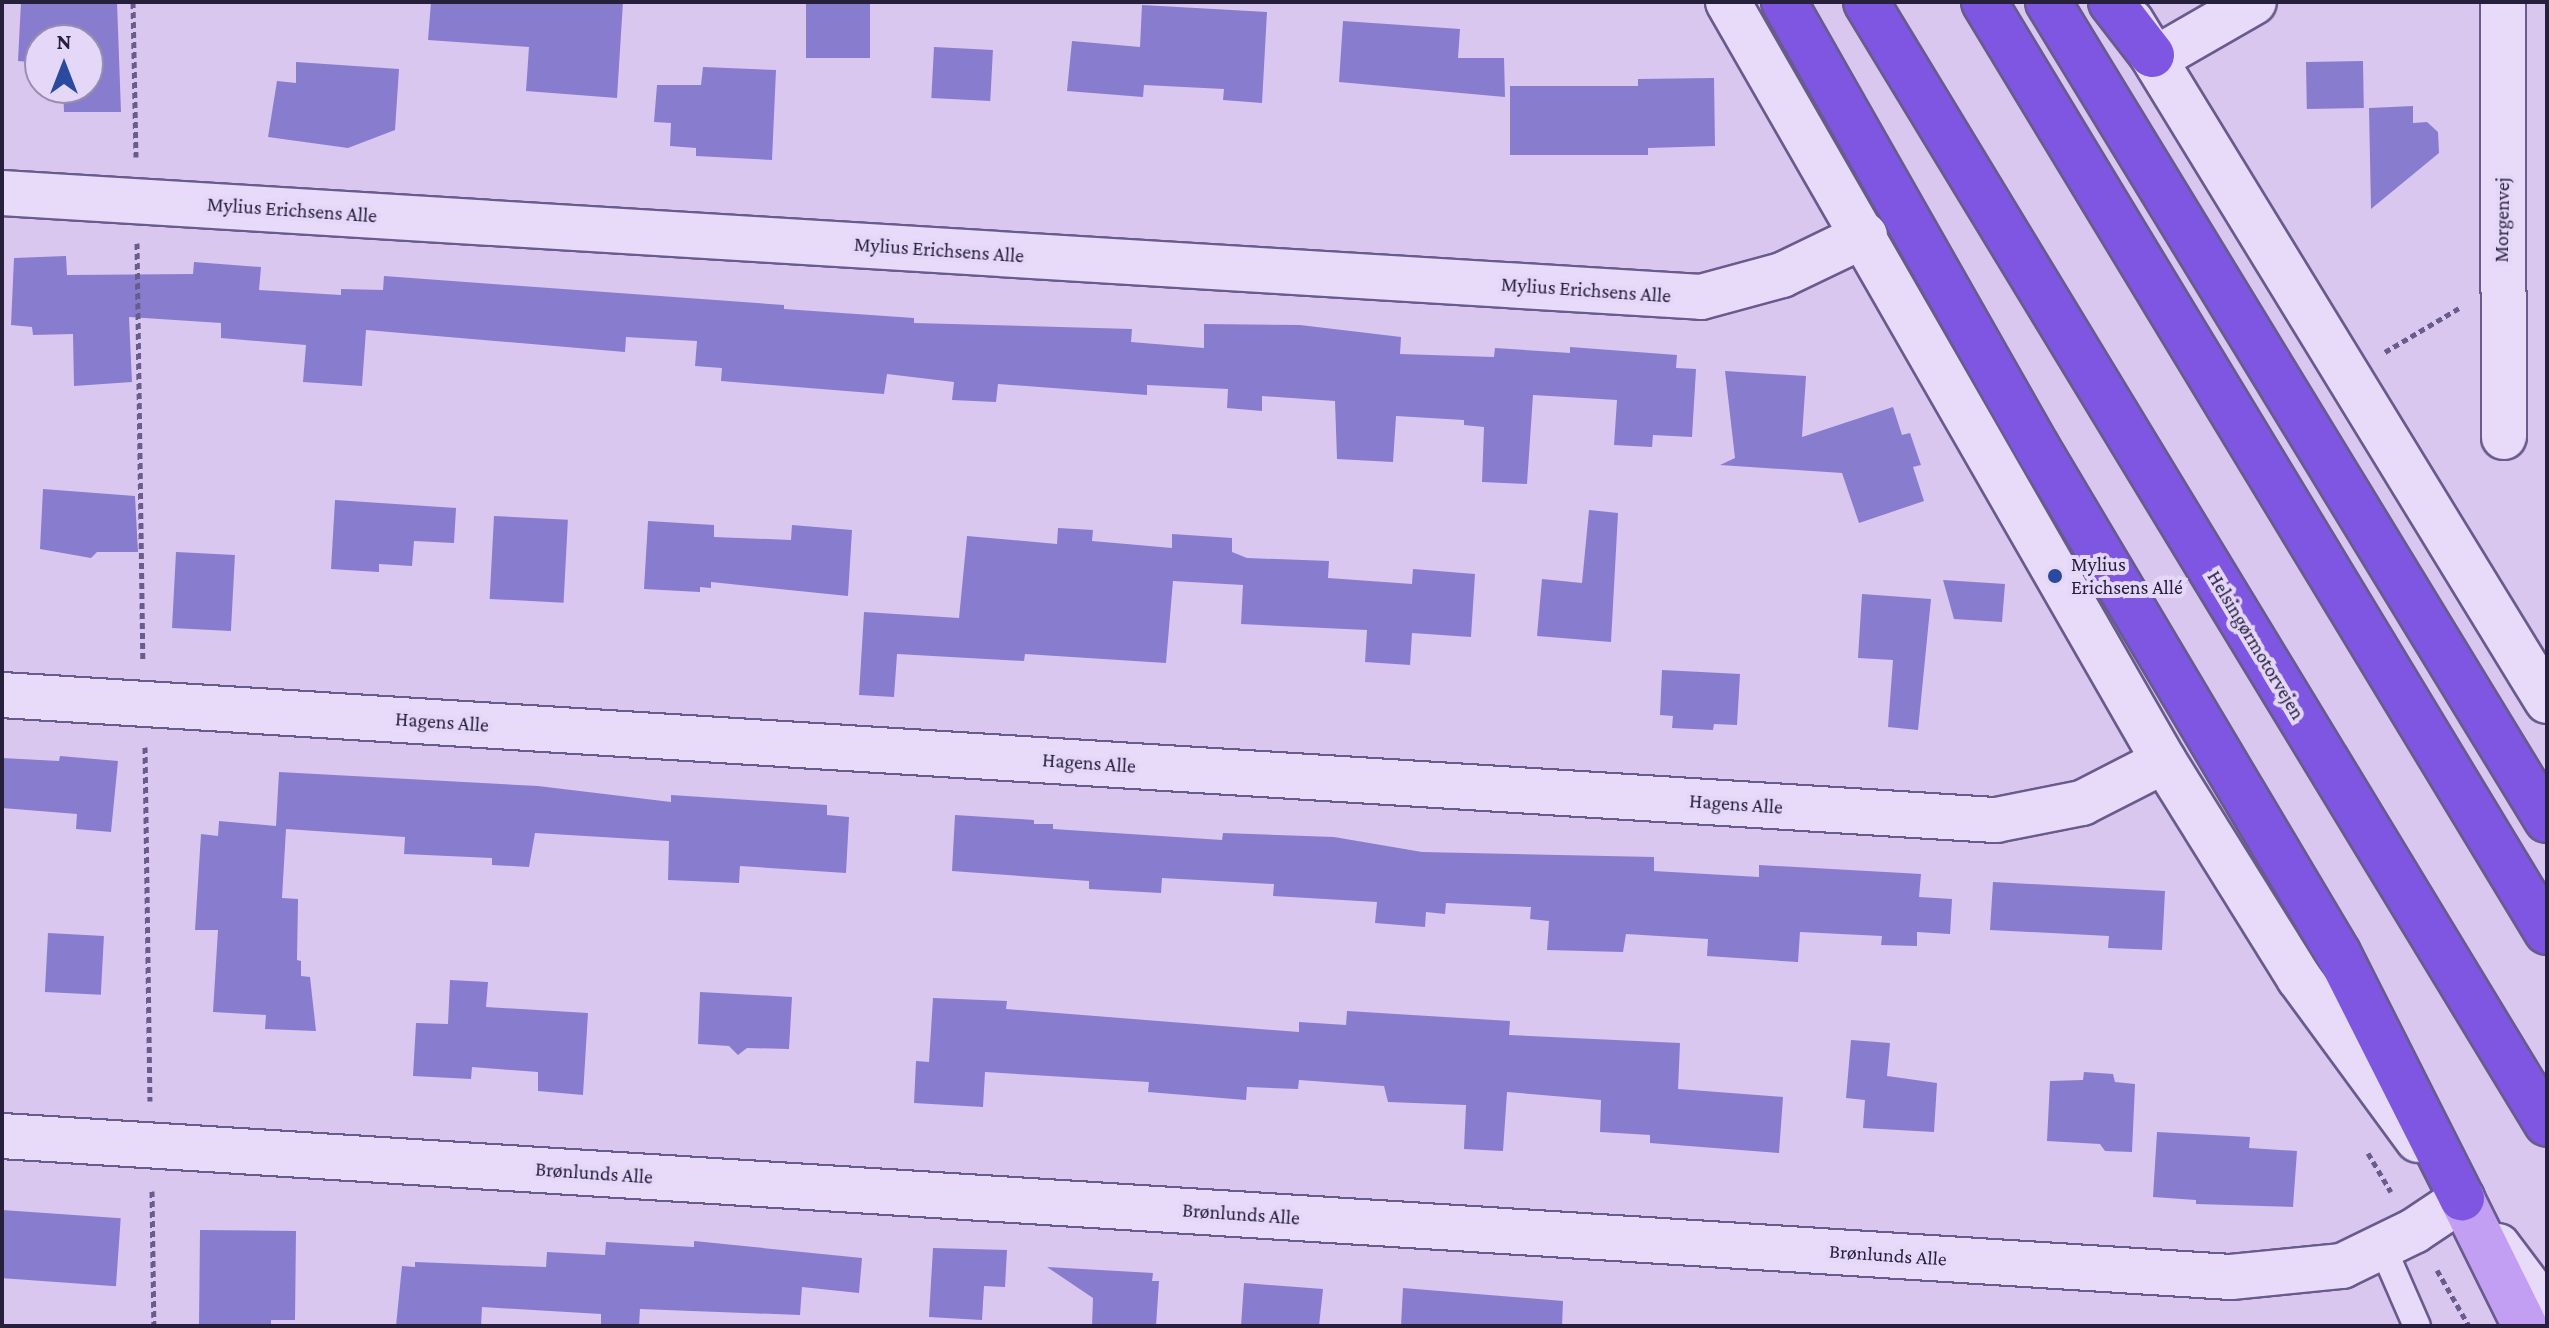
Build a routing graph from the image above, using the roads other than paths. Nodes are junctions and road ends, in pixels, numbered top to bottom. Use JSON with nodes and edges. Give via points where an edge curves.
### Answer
{"nodes":[{"id":1,"x":1728,"y":2,"type":"edge"},
{"id":2,"x":1784,"y":2,"type":"edge"},
{"id":3,"x":1866,"y":2,"type":"edge"},
{"id":4,"x":1984,"y":2,"type":"edge"},
{"id":5,"x":2048,"y":2,"type":"edge"},
{"id":6,"x":2111,"y":2,"type":"edge"},
{"id":7,"x":2120,"y":2,"type":"edge"},
{"id":8,"x":2254,"y":2,"type":"edge"},
{"id":9,"x":2503,"y":2,"type":"edge"},
{"id":10,"x":2153,"y":57,"type":"junction"},
{"id":11,"x":2,"y":193,"type":"edge"},
{"id":12,"x":1865,"y":235,"type":"junction"},
{"id":13,"x":2504,"y":437,"type":"dead end"},
{"id":14,"x":2,"y":695,"type":"edge"},
{"id":15,"x":2547,"y":701,"type":"edge"},
{"id":16,"x":2164,"y":761,"type":"junction"},
{"id":17,"x":2547,"y":820,"type":"edge"},
{"id":18,"x":2547,"y":932,"type":"edge"},
{"id":19,"x":2547,"y":1124,"type":"edge"},
{"id":20,"x":2,"y":1136,"type":"edge"},
{"id":21,"x":2462,"y":1199,"type":"junction"},
{"id":22,"x":2382,"y":1246,"type":"junction"},
{"id":23,"x":2547,"y":1311,"type":"edge"},
{"id":24,"x":2417,"y":1326,"type":"edge"},
{"id":25,"x":2525,"y":1326,"type":"edge"}],
"edges":[{"from":1,"to":12,"type":"street"},
{"from":2,"to":21,"type":"highway","via":[[2037,447],[2338,953]]},
{"from":3,"to":19,"type":"highway","name":"Helsingørmotorvejen"},
{"from":4,"to":18,"type":"highway"},
{"from":5,"to":17,"type":"highway"},
{"from":6,"to":10,"type":"highway"},
{"from":7,"to":10,"type":"street"},
{"from":8,"to":10,"type":"street"},
{"from":9,"to":13,"type":"street","name":"Morgenvej"},
{"from":10,"to":15,"type":"street"},
{"from":11,"to":12,"type":"street","name":"Mylius Erichsens Alle","via":[[1701,297],[1782,275]]},
{"from":12,"to":16,"type":"street"},
{"from":14,"to":16,"type":"street","name":"Hagens Alle","via":[[1996,820],[2082,803]]},
{"from":16,"to":21,"type":"street","via":[[2299,978]]},
{"from":20,"to":22,"type":"street","name":"Brønlunds Alle","via":[[2231,1277],[2342,1266]]},
{"from":21,"to":22,"type":"street","name":"Brønlunds Alle"},
{"from":21,"to":23,"type":"street"},
{"from":21,"to":25,"type":"main road"},
{"from":22,"to":24,"type":"lane"}]}
